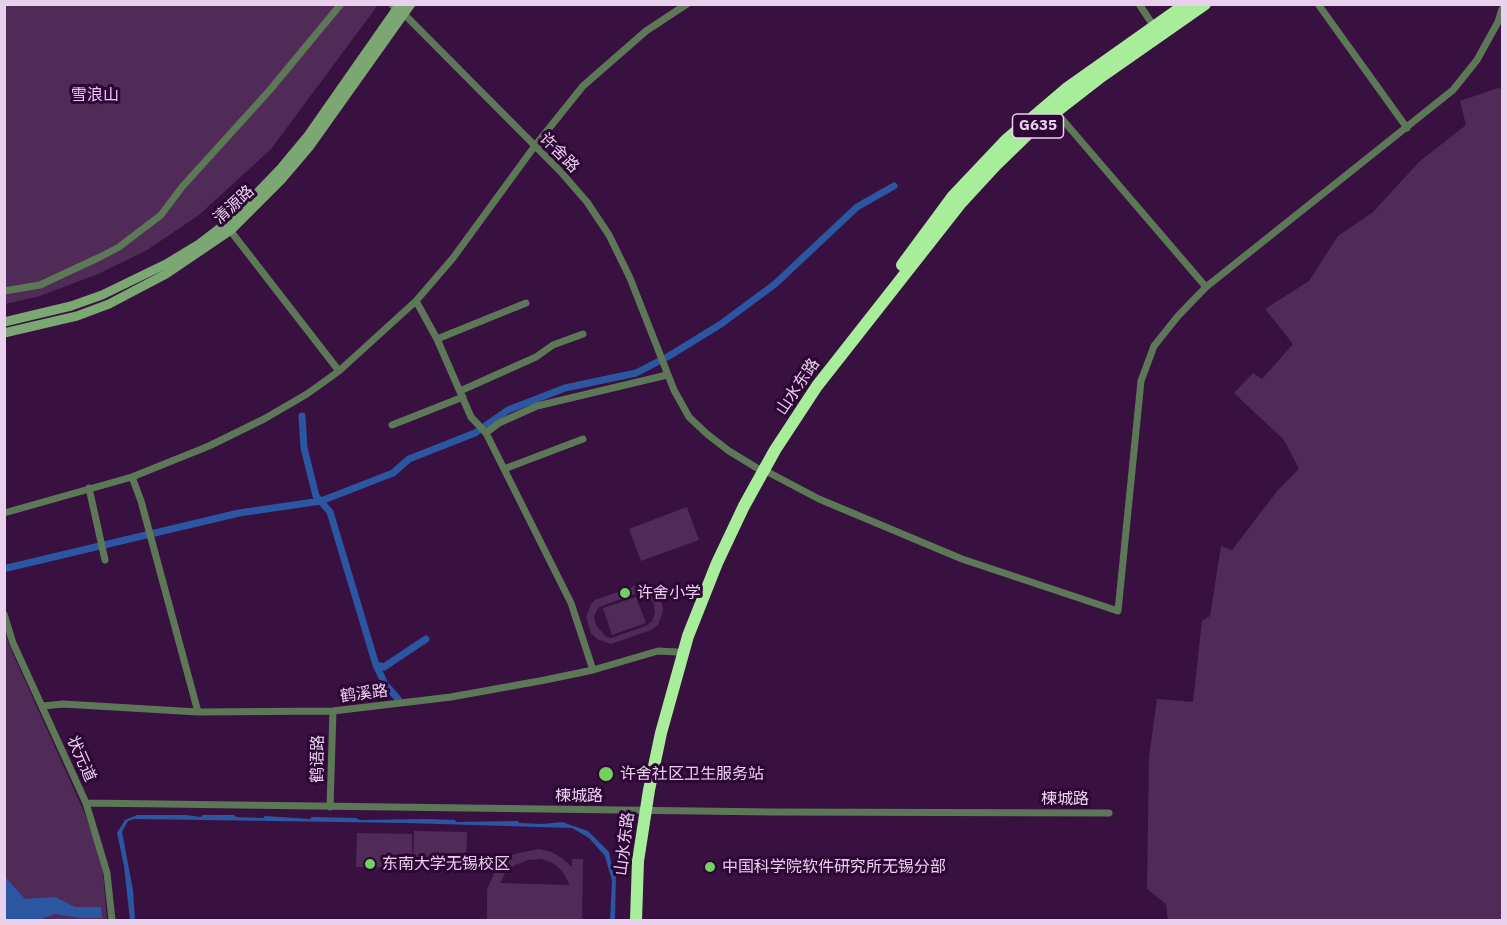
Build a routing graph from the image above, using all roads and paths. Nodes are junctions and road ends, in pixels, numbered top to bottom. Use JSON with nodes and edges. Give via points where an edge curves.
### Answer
{"nodes":[{"id":1,"x":341,"y":4,"type":"edge"},
{"id":2,"x":411,"y":4,"type":"edge"},
{"id":3,"x":687,"y":4,"type":"edge"},
{"id":4,"x":1139,"y":4,"type":"edge"},
{"id":5,"x":1186,"y":4,"type":"edge"},
{"id":6,"x":1205,"y":4,"type":"edge"},
{"id":7,"x":1318,"y":4,"type":"edge"},
{"id":8,"x":398,"y":8,"type":"edge"},
{"id":9,"x":1503,"y":9,"type":"edge"},
{"id":10,"x":1157,"y":30,"type":"junction"},
{"id":11,"x":1056,"y":112,"type":"junction"},
{"id":12,"x":1407,"y":128,"type":"junction"},
{"id":13,"x":534,"y":147,"type":"junction"},
{"id":14,"x":225,"y":223,"type":"junction"},
{"id":15,"x":1206,"y":287,"type":"junction"},
{"id":16,"x":4,"y":291,"type":"edge"},
{"id":17,"x":416,"y":301,"type":"junction"},
{"id":18,"x":526,"y":303,"type":"dead end"},
{"id":19,"x":4,"y":322,"type":"edge"},
{"id":20,"x":4,"y":333,"type":"edge"},
{"id":21,"x":583,"y":334,"type":"dead end"},
{"id":22,"x":437,"y":339,"type":"junction"},
{"id":23,"x":339,"y":371,"type":"junction"},
{"id":24,"x":666,"y":373,"type":"junction"},
{"id":25,"x":461,"y":394,"type":"junction"},
{"id":26,"x":392,"y":425,"type":"dead end"},
{"id":27,"x":486,"y":433,"type":"junction"},
{"id":28,"x":583,"y":439,"type":"dead end"},
{"id":29,"x":760,"y":469,"type":"junction"},
{"id":30,"x":504,"y":470,"type":"junction"},
{"id":31,"x":132,"y":477,"type":"junction"},
{"id":32,"x":89,"y":488,"type":"junction"},
{"id":33,"x":4,"y":513,"type":"edge"},
{"id":34,"x":105,"y":560,"type":"dead end"},
{"id":35,"x":4,"y":614,"type":"edge"},
{"id":36,"x":680,"y":653,"type":"junction"},
{"id":37,"x":593,"y":670,"type":"junction"},
{"id":38,"x":43,"y":706,"type":"junction"},
{"id":39,"x":333,"y":711,"type":"junction"},
{"id":40,"x":198,"y":712,"type":"junction"},
{"id":41,"x":86,"y":803,"type":"junction"},
{"id":42,"x":330,"y":807,"type":"junction"},
{"id":43,"x":643,"y":810,"type":"junction"},
{"id":44,"x":1109,"y":813,"type":"dead end"},
{"id":45,"x":112,"y":921,"type":"edge"},
{"id":46,"x":629,"y":921,"type":"edge"},
{"id":47,"x":636,"y":921,"type":"edge"}],
"edges":[{"from":1,"to":16,"type":"street","via":[[162,215],[100,257],[40,285]]},
{"from":2,"to":8,"type":"street","name":"清源路"},
{"from":3,"to":13,"type":"street","via":[[646,31],[583,86]]},
{"from":4,"to":10,"type":"street"},
{"from":5,"to":10,"type":"highway","name":"山水东路","number":"G635"},
{"from":6,"to":10,"type":"highway","name":"山水东路","number":"G635"},
{"from":7,"to":12,"type":"street"},
{"from":8,"to":13,"type":"street","name":"许舍路"},
{"from":8,"to":14,"type":"street","name":"清源路","via":[[307,137]]},
{"from":9,"to":12,"type":"street","via":[[1477,60],[1453,90]]},
{"from":10,"to":11,"type":"highway","name":"山水东路","number":"G635"},
{"from":10,"to":29,"type":"highway","name":"山水东路","number":"G635","via":[[1066,89],[978,168],[815,376]]},
{"from":11,"to":15,"type":"street"},
{"from":11,"to":29,"type":"highway","name":"山水东路","number":"G635","via":[[1031,131],[960,204],[817,386]]},
{"from":12,"to":15,"type":"street"},
{"from":13,"to":17,"type":"street","via":[[453,258]]},
{"from":13,"to":24,"type":"street","name":"许舍路","via":[[587,202],[609,235]]},
{"from":14,"to":19,"type":"street","name":"清源路","via":[[166,264],[102,296]]},
{"from":14,"to":20,"type":"street","name":"清源路","via":[[166,274],[109,304]]},
{"from":14,"to":23,"type":"street"},
{"from":15,"to":29,"type":"street","name":"许舍路","via":[[1154,346],[1141,381],[1118,611],[952,555],[819,499]]},
{"from":17,"to":22,"type":"street"},
{"from":17,"to":23,"type":"street"},
{"from":18,"to":22,"type":"street"},
{"from":21,"to":25,"type":"street","via":[[553,345]]},
{"from":22,"to":25,"type":"street"},
{"from":23,"to":31,"type":"street","via":[[264,419]]},
{"from":24,"to":27,"type":"street","via":[[537,406]]},
{"from":24,"to":29,"type":"street","name":"许舍路","via":[[689,417],[729,451]]},
{"from":25,"to":26,"type":"street"},
{"from":25,"to":27,"type":"street","via":[[471,418]]},
{"from":27,"to":30,"type":"street"},
{"from":28,"to":30,"type":"street"},
{"from":29,"to":36,"type":"highway","name":"山水东路","number":"G635"},
{"from":30,"to":37,"type":"street","via":[[571,603]]},
{"from":31,"to":32,"type":"street"},
{"from":31,"to":40,"type":"street"},
{"from":32,"to":33,"type":"street"},
{"from":32,"to":34,"type":"street"},
{"from":35,"to":38,"type":"street","name":"状元道","via":[[13,643]]},
{"from":36,"to":37,"type":"street","name":"鹤溪路","via":[[658,651]]},
{"from":36,"to":43,"type":"highway","name":"山水东路","number":"G635"},
{"from":37,"to":39,"type":"street","name":"鹤溪路","via":[[451,697]]},
{"from":38,"to":40,"type":"street","name":"鹤溪路"},
{"from":38,"to":41,"type":"street","name":"状元道"},
{"from":39,"to":40,"type":"street","name":"鹤溪路"},
{"from":39,"to":42,"type":"street","name":"鹤语路"},
{"from":41,"to":42,"type":"street","name":"楝城路"},
{"from":41,"to":45,"type":"street","name":"状元道","via":[[107,873]]},
{"from":42,"to":43,"type":"street","name":"楝城路"},
{"from":43,"to":44,"type":"street","name":"楝城路"},
{"from":43,"to":46,"type":"highway","name":"山水东路","number":"G635","via":[[633,857]]},
{"from":43,"to":47,"type":"highway","name":"山水东路","number":"G635"}]}
